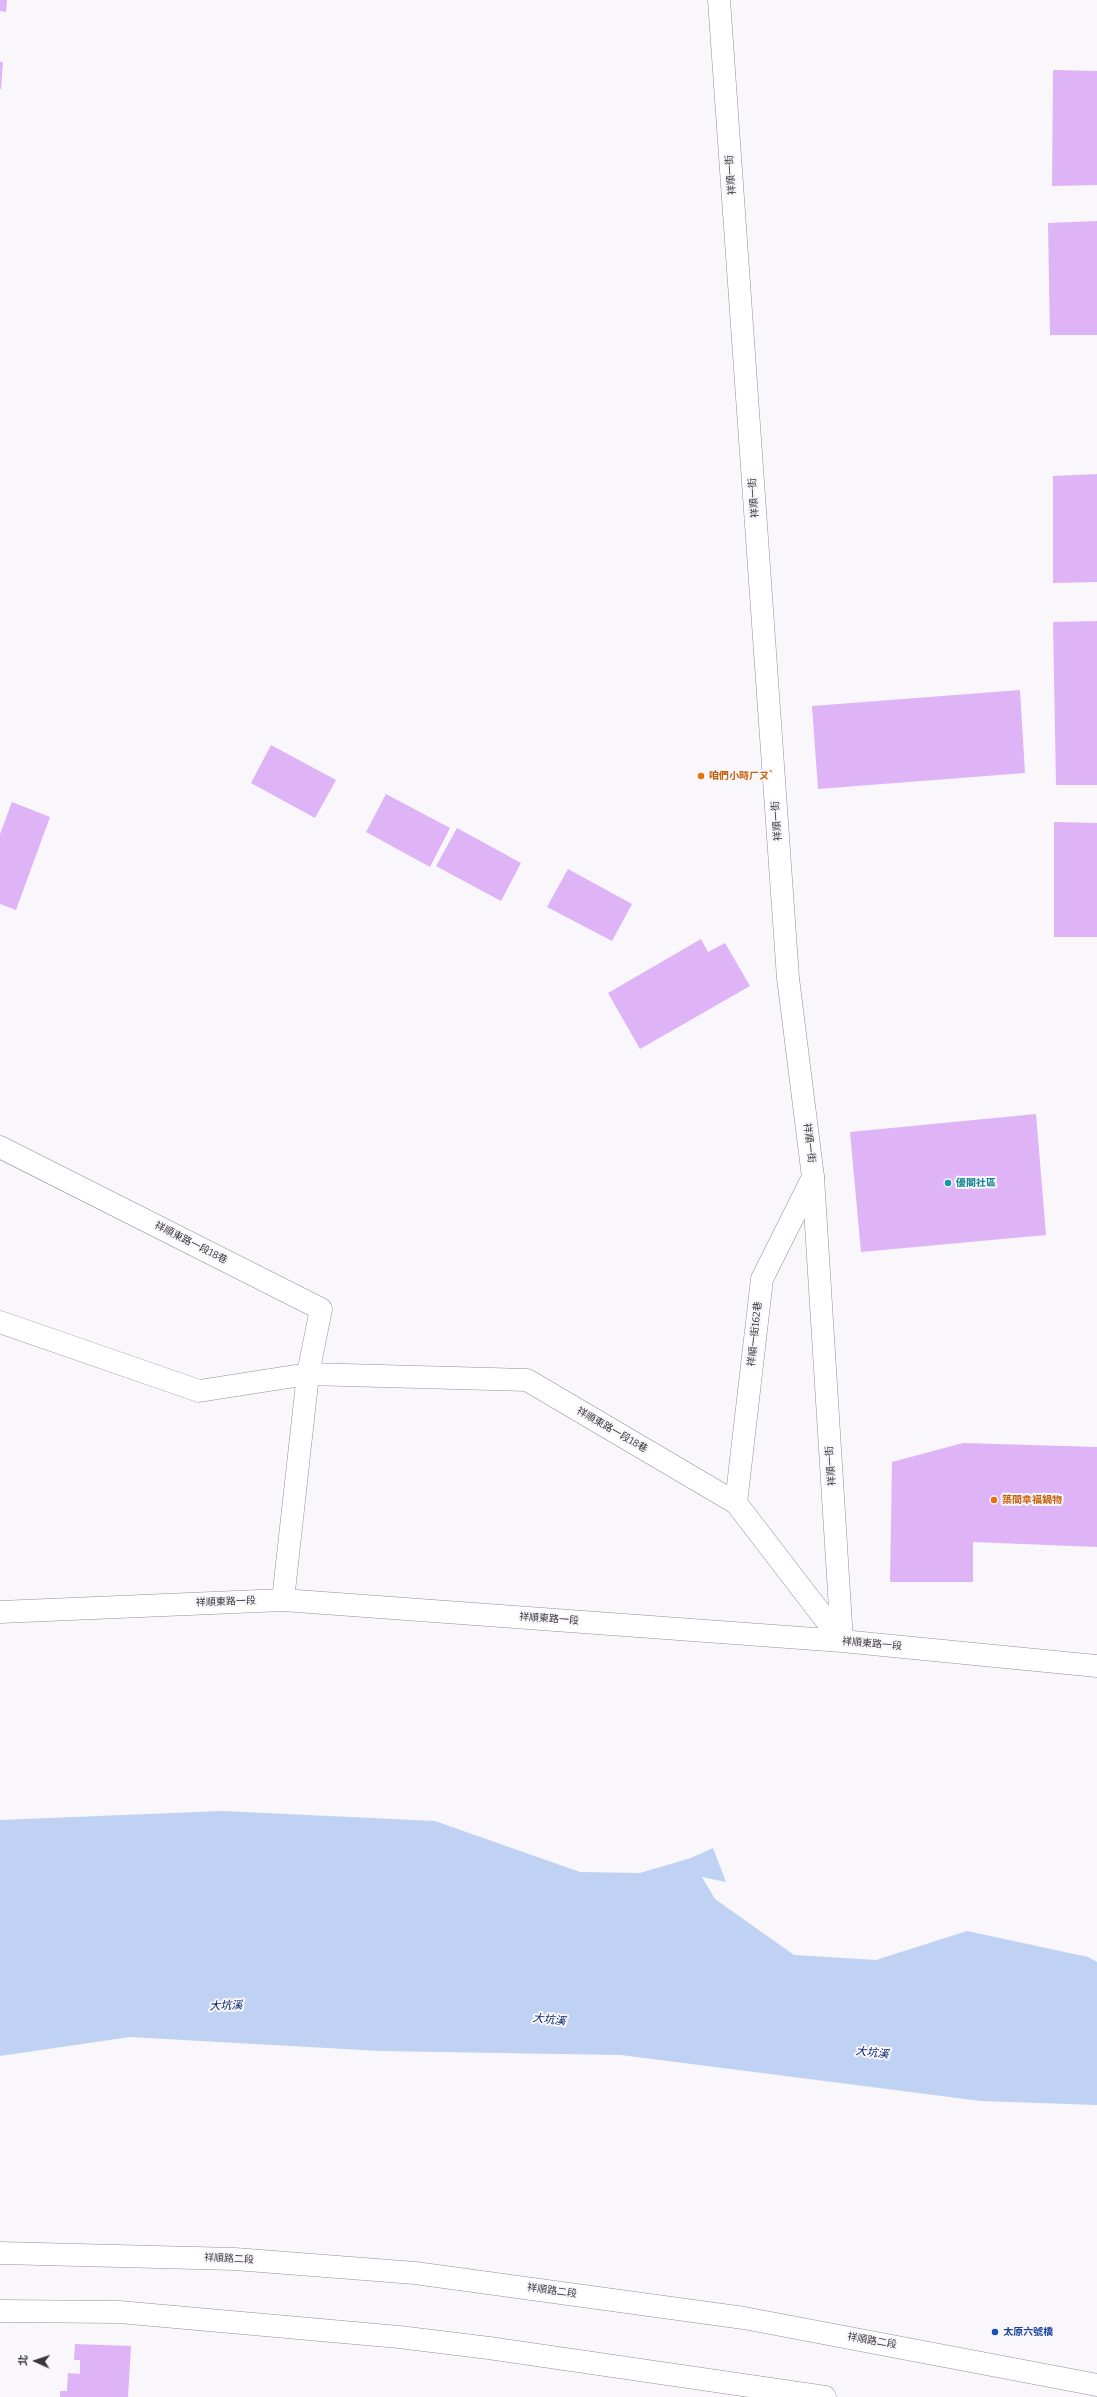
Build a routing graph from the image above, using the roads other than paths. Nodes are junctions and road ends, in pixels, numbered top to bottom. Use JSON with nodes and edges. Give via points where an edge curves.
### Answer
{"nodes":[{"id":1,"x":719,"y":0,"type":"edge"},
{"id":2,"x":0,"y":1147,"type":"edge"},
{"id":3,"x":813,"y":1177,"type":"junction"},
{"id":4,"x":0,"y":1322,"type":"edge"},
{"id":5,"x":308,"y":1374,"type":"junction"},
{"id":6,"x":736,"y":1503,"type":"junction"},
{"id":7,"x":282,"y":1600,"type":"junction"},
{"id":8,"x":0,"y":1612,"type":"edge"},
{"id":9,"x":842,"y":1641,"type":"junction"},
{"id":10,"x":1097,"y":1666,"type":"edge"},
{"id":11,"x":0,"y":2253,"type":"edge"},
{"id":12,"x":0,"y":2312,"type":"edge"},
{"id":13,"x":1097,"y":2385,"type":"edge"},
{"id":14,"x":825,"y":2397,"type":"edge"}],
"edges":[{"from":1,"to":3,"type":"street","name":"祥順一街","via":[[788,978]]},
{"from":2,"to":5,"type":"street","name":"祥順東路一段18巷","via":[[321,1309]]},
{"from":3,"to":6,"type":"street","name":"祥順一街162巷","via":[[762,1279]]},
{"from":3,"to":9,"type":"street","name":"祥順一街"},
{"from":4,"to":5,"type":"street","name":"祥順東路一段18巷","via":[[200,1391]]},
{"from":5,"to":6,"type":"street","name":"祥順東路一段18巷","via":[[527,1380]]},
{"from":5,"to":7,"type":"street"},
{"from":6,"to":9,"type":"street","name":"祥順東路一段18巷"},
{"from":7,"to":8,"type":"street","name":"祥順東路一段"},
{"from":7,"to":9,"type":"street","name":"祥順東路一段"},
{"from":9,"to":10,"type":"street","name":"祥順東路一段"},
{"from":11,"to":13,"type":"street","name":"祥順路二段","via":[[235,2259],[415,2273],[744,2318]]},
{"from":12,"to":14,"type":"street","via":[[119,2312],[399,2337]]}]}
